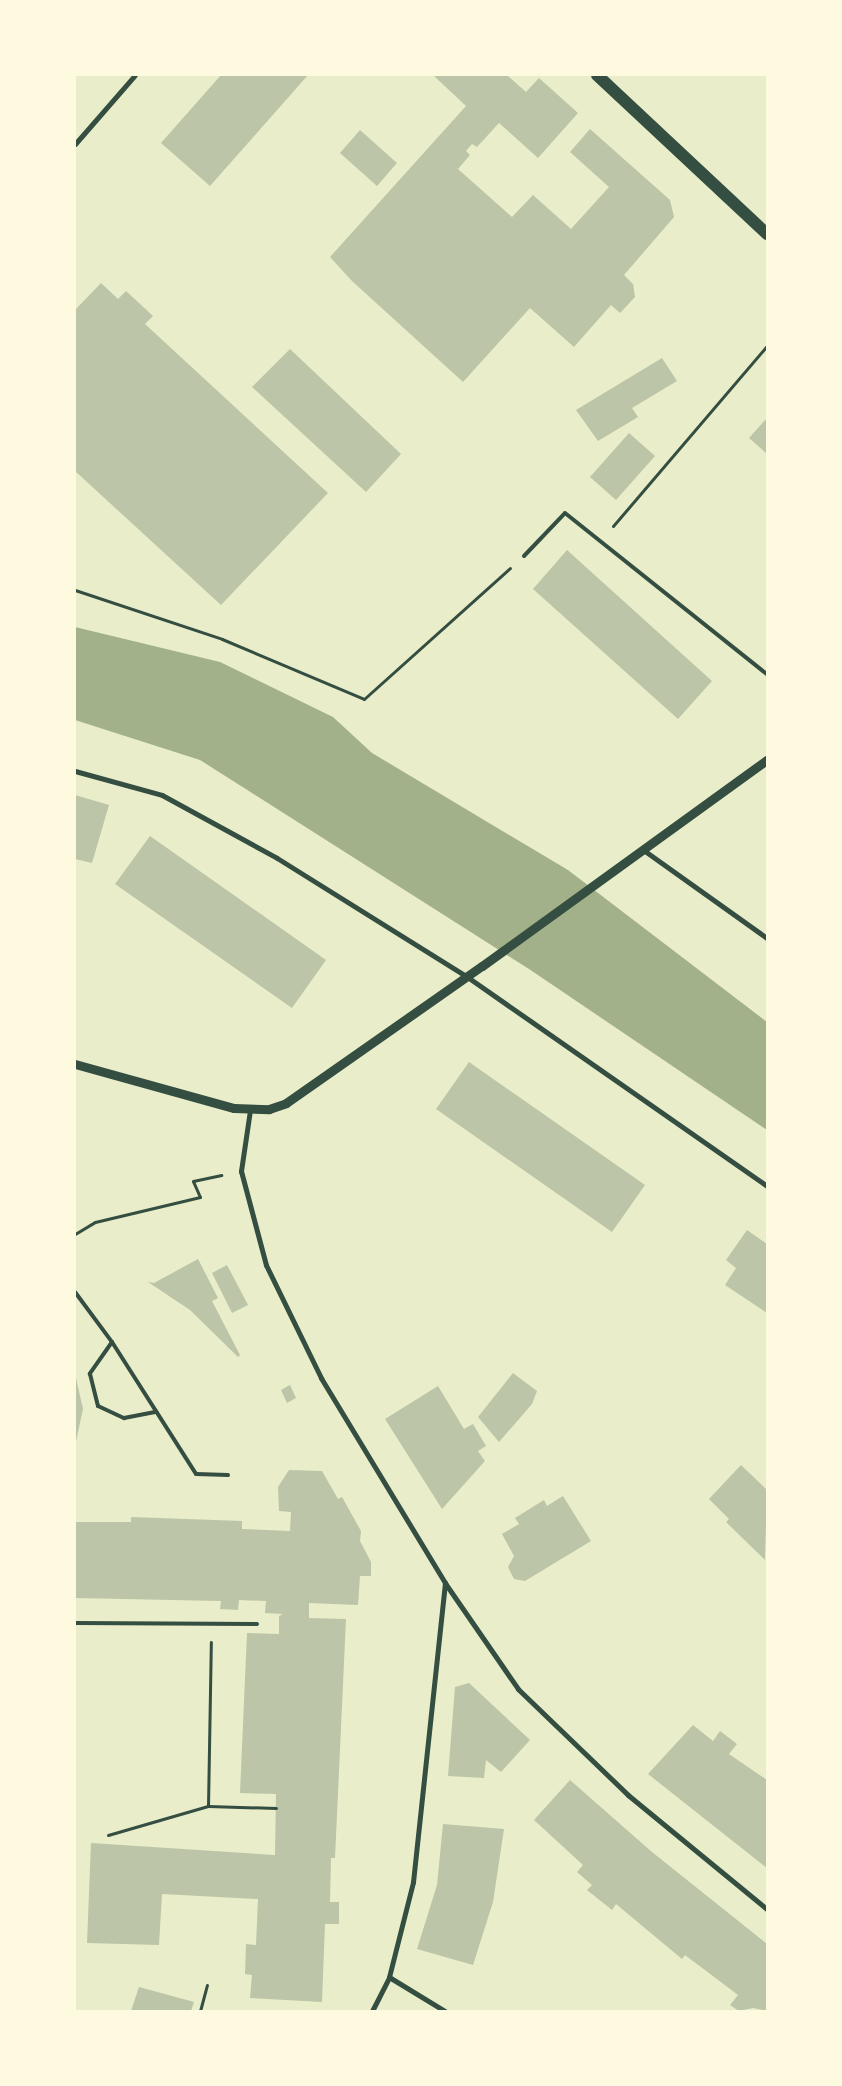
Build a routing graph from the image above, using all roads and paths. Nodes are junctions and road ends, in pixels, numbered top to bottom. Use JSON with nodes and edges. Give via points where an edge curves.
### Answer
{"nodes":[{"id":1,"x":135,"y":75,"type":"edge"},
{"id":2,"x":597,"y":75,"type":"edge"},
{"id":3,"x":75,"y":144,"type":"edge"},
{"id":4,"x":767,"y":234,"type":"edge"},
{"id":5,"x":767,"y":346,"type":"edge"},
{"id":6,"x":601,"y":540,"type":"junction"},
{"id":7,"x":524,"y":556,"type":"joint"},
{"id":8,"x":75,"y":590,"type":"edge"},
{"id":9,"x":767,"y":674,"type":"edge"},
{"id":10,"x":767,"y":760,"type":"edge"},
{"id":11,"x":75,"y":771,"type":"edge"},
{"id":12,"x":642,"y":849,"type":"junction"},
{"id":13,"x":767,"y":938,"type":"edge"},
{"id":14,"x":466,"y":976,"type":"junction"},
{"id":15,"x":75,"y":1064,"type":"edge"},
{"id":16,"x":250,"y":1110,"type":"junction"},
{"id":17,"x":241,"y":1171,"type":"junction"},
{"id":18,"x":767,"y":1186,"type":"edge"},
{"id":19,"x":75,"y":1234,"type":"edge"},
{"id":20,"x":75,"y":1292,"type":"edge"},
{"id":21,"x":112,"y":1342,"type":"junction"},
{"id":22,"x":156,"y":1412,"type":"junction"},
{"id":23,"x":228,"y":1475,"type":"dead end"},
{"id":24,"x":445,"y":1583,"type":"junction"},
{"id":25,"x":75,"y":1623,"type":"edge"},
{"id":26,"x":211,"y":1624,"type":"junction"},
{"id":27,"x":257,"y":1624,"type":"dead end"},
{"id":28,"x":208,"y":1806,"type":"junction"},
{"id":29,"x":276,"y":1808,"type":"dead end"},
{"id":30,"x":108,"y":1835,"type":"dead end"},
{"id":31,"x":767,"y":1909,"type":"edge"},
{"id":32,"x":389,"y":1977,"type":"junction"},
{"id":33,"x":207,"y":1985,"type":"dead end"},
{"id":34,"x":200,"y":2011,"type":"edge"},
{"id":35,"x":372,"y":2011,"type":"edge"},
{"id":36,"x":445,"y":2011,"type":"edge"}],
"edges":[{"from":1,"to":3,"type":"street"},
{"from":2,"to":4,"type":"main road"},
{"from":5,"to":6,"type":"path"},
{"from":6,"to":7,"type":"lane","via":[[565,513]]},
{"from":6,"to":9,"type":"lane"},
{"from":7,"to":8,"type":"path","via":[[364,699],[222,639]]},
{"from":10,"to":12,"type":"street"},
{"from":11,"to":14,"type":"street","via":[[162,795],[278,858]]},
{"from":12,"to":13,"type":"street"},
{"from":12,"to":14,"type":"street"},
{"from":14,"to":16,"type":"street","via":[[286,1103]]},
{"from":14,"to":18,"type":"street"},
{"from":15,"to":16,"type":"street"},
{"from":16,"to":17,"type":"street"},
{"from":17,"to":19,"type":"path","via":[[193,1181],[200,1197],[95,1222]]},
{"from":17,"to":24,"type":"street","via":[[266,1264],[321,1378]]},
{"from":20,"to":21,"type":"lane"},
{"from":21,"to":22,"type":"lane"},
{"from":21,"to":22,"type":"lane","via":[[90,1374],[98,1406],[124,1418]]},
{"from":22,"to":23,"type":"lane","via":[[196,1474]]},
{"from":24,"to":31,"type":"street","via":[[518,1689],[628,1795]]},
{"from":24,"to":32,"type":"street","via":[[413,1882]]},
{"from":25,"to":26,"type":"lane"},
{"from":26,"to":27,"type":"lane"},
{"from":26,"to":28,"type":"path"},
{"from":28,"to":29,"type":"path"},
{"from":28,"to":30,"type":"path"},
{"from":32,"to":35,"type":"street"},
{"from":32,"to":36,"type":"street"},
{"from":33,"to":34,"type":"path"}]}
